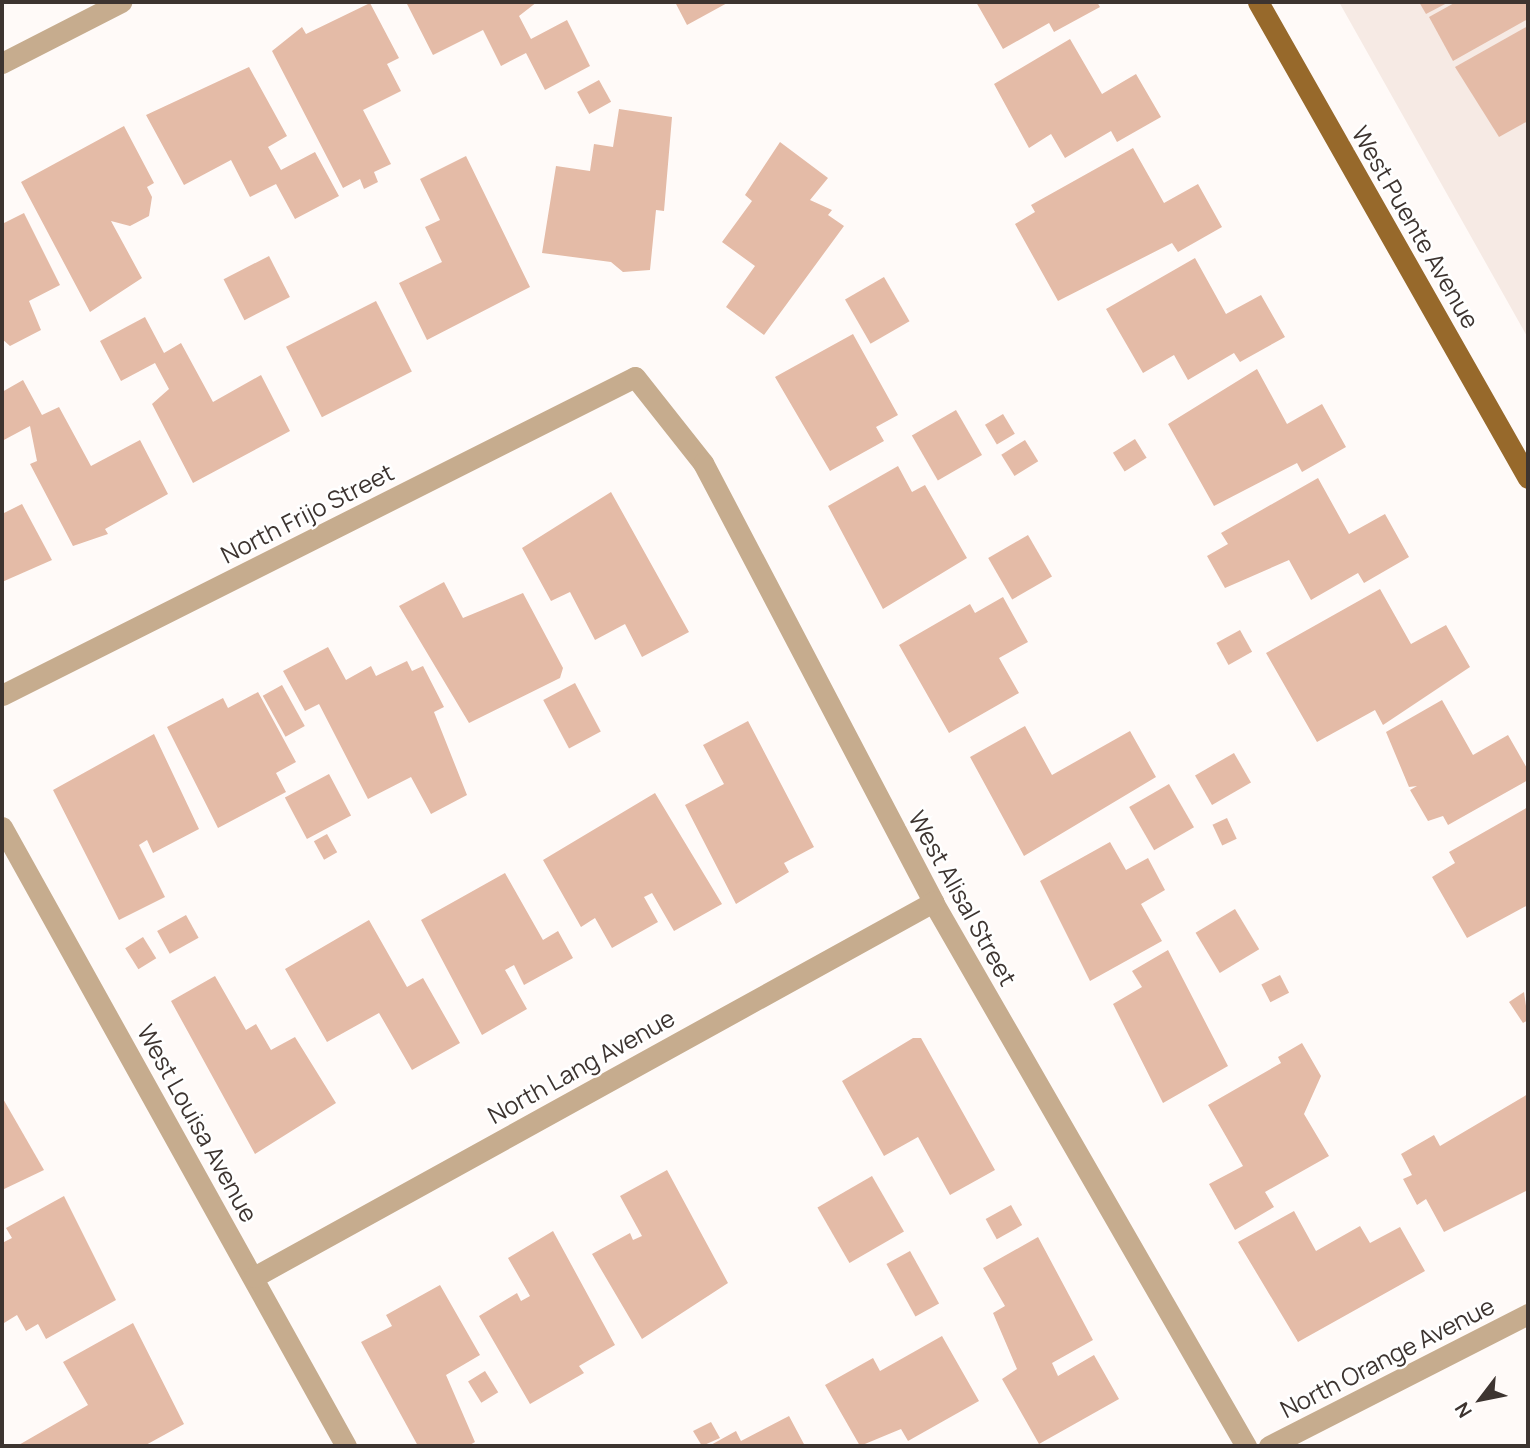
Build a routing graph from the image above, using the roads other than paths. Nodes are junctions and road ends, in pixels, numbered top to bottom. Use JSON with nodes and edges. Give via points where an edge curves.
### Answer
{"nodes":[{"id":1,"x":121,"y":2,"type":"edge"},
{"id":2,"x":1258,"y":2,"type":"edge"},
{"id":3,"x":2,"y":63,"type":"edge"},
{"id":4,"x":635,"y":377,"type":"joint"},
{"id":5,"x":1528,"y":478,"type":"edge"},
{"id":6,"x":2,"y":695,"type":"edge"},
{"id":7,"x":2,"y":827,"type":"edge"},
{"id":8,"x":933,"y":902,"type":"junction"},
{"id":9,"x":254,"y":1277,"type":"junction"},
{"id":10,"x":1528,"y":1314,"type":"edge"},
{"id":11,"x":346,"y":1446,"type":"edge"},
{"id":12,"x":1246,"y":1446,"type":"edge"},
{"id":13,"x":1269,"y":1446,"type":"edge"}],
"edges":[{"from":1,"to":3,"type":"street"},
{"from":2,"to":5,"type":"main road","name":"West Puente Avenue"},
{"from":4,"to":6,"type":"street","name":"North Frijo Street"},
{"from":4,"to":8,"type":"street","name":"West Alisal Street","via":[[703,463]]},
{"from":7,"to":9,"type":"street","name":"West Louisa Avenue"},
{"from":8,"to":9,"type":"street","name":"North Lang Avenue"},
{"from":8,"to":12,"type":"street","name":"West Alisal Street"},
{"from":9,"to":11,"type":"street","name":"West Louisa Avenue"},
{"from":10,"to":13,"type":"street","name":"North Orange Avenue"}]}
